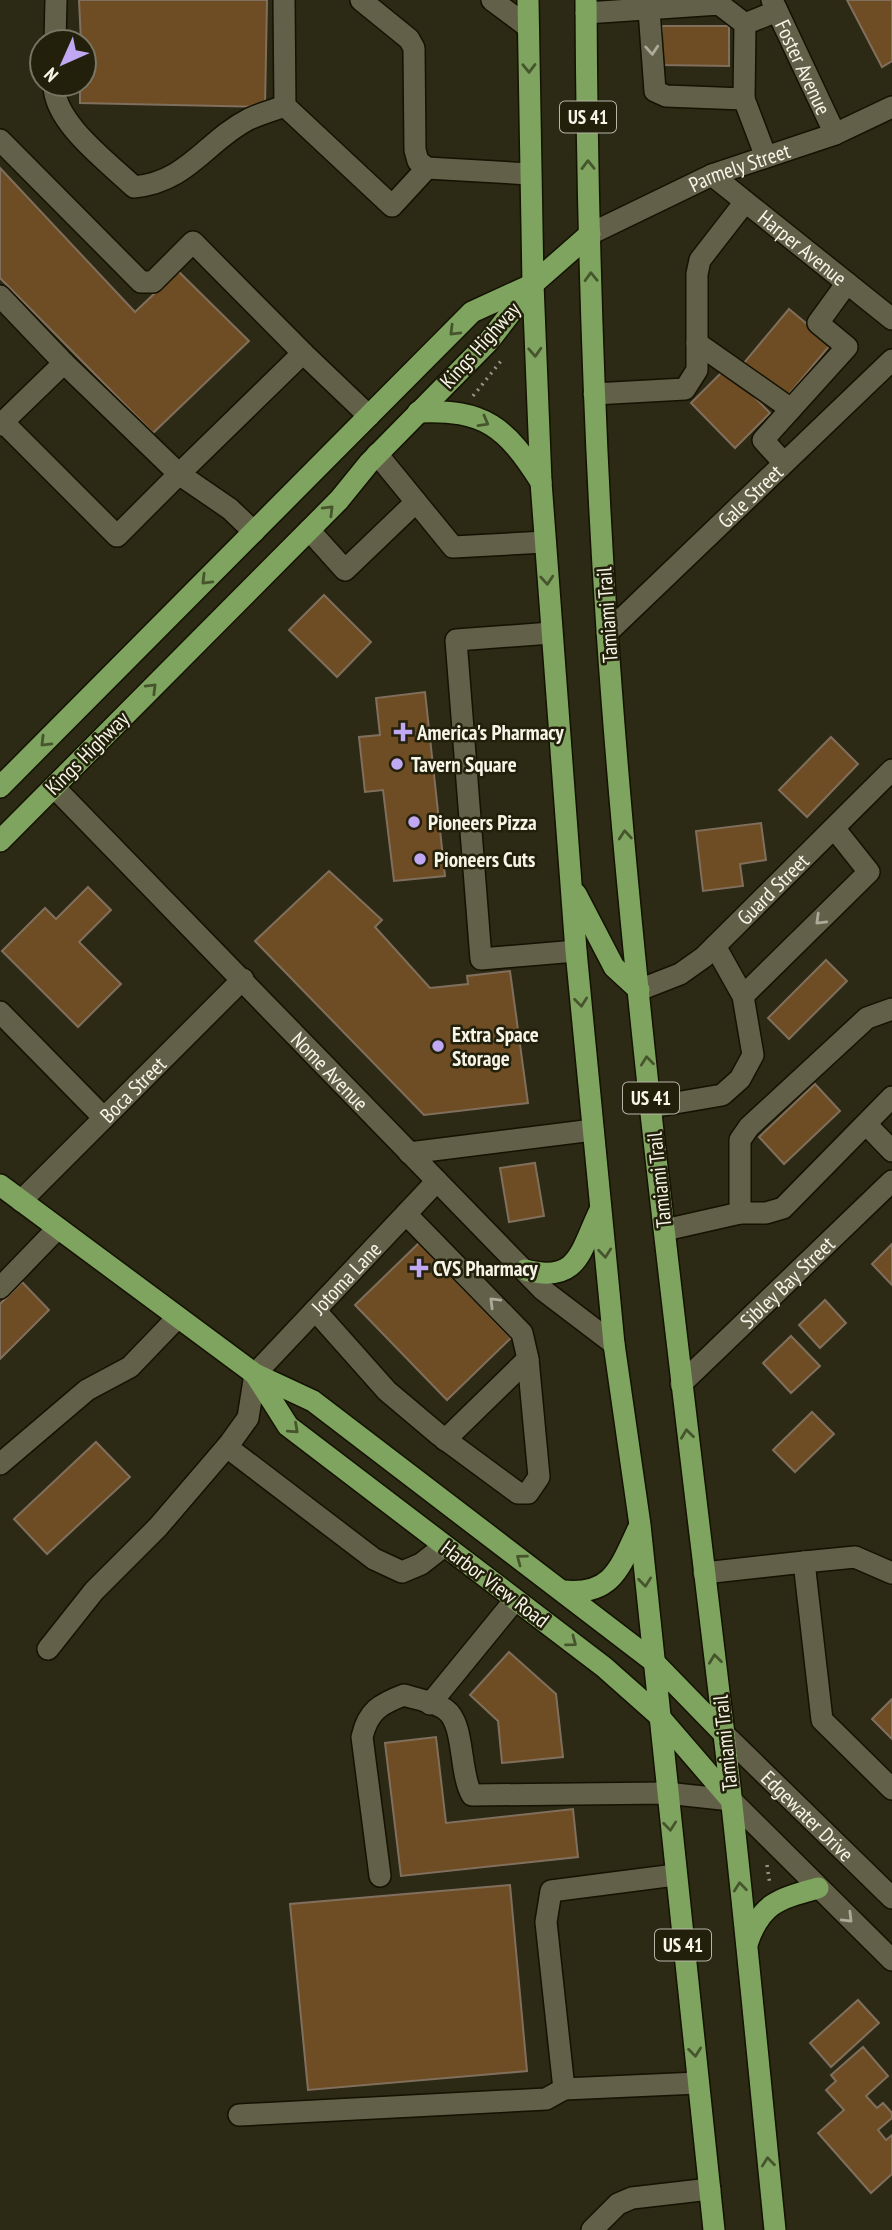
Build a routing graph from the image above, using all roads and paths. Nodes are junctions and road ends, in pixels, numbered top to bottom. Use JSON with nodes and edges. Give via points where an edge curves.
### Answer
{"nodes":[{"id":1,"x":57,"y":0,"type":"edge"},
{"id":2,"x":284,"y":0,"type":"edge"},
{"id":3,"x":361,"y":0,"type":"edge"},
{"id":4,"x":492,"y":0,"type":"edge"},
{"id":5,"x":528,"y":0,"type":"edge"},
{"id":6,"x":586,"y":6,"type":"edge"},
{"id":7,"x":775,"y":6,"type":"edge"},
{"id":8,"x":649,"y":10,"type":"junction"},
{"id":9,"x":745,"y":23,"type":"junction"},
{"id":10,"x":528,"y":27,"type":"junction"},
{"id":11,"x":56,"y":28,"type":"edge"},
{"id":12,"x":56,"y":98,"type":"edge"},
{"id":13,"x":744,"y":99,"type":"junction"},
{"id":14,"x":285,"y":106,"type":"junction"},
{"id":15,"x":892,"y":107,"type":"edge"},
{"id":16,"x":835,"y":134,"type":"junction"},
{"id":17,"x":0,"y":140,"type":"edge"},
{"id":18,"x":765,"y":157,"type":"junction"},
{"id":19,"x":427,"y":168,"type":"junction"},
{"id":20,"x":530,"y":174,"type":"junction"},
{"id":21,"x":712,"y":175,"type":"junction"},
{"id":22,"x":744,"y":202,"type":"junction"},
{"id":23,"x":590,"y":233,"type":"junction"},
{"id":24,"x":846,"y":283,"type":"junction"},
{"id":25,"x":533,"y":284,"type":"junction"},
{"id":26,"x":0,"y":296,"type":"edge"},
{"id":27,"x":892,"y":319,"type":"edge"},
{"id":28,"x":697,"y":343,"type":"junction"},
{"id":29,"x":303,"y":353,"type":"junction"},
{"id":30,"x":503,"y":357,"type":"dead end"},
{"id":31,"x":892,"y":360,"type":"edge"},
{"id":32,"x":64,"y":363,"type":"junction"},
{"id":33,"x":594,"y":394,"type":"junction"},
{"id":34,"x":468,"y":403,"type":"dead end"},
{"id":35,"x":791,"y":408,"type":"junction"},
{"id":36,"x":418,"y":412,"type":"junction"},
{"id":37,"x":369,"y":416,"type":"junction"},
{"id":38,"x":2,"y":423,"type":"edge"},
{"id":39,"x":377,"y":454,"type":"junction"},
{"id":40,"x":784,"y":463,"type":"junction"},
{"id":41,"x":179,"y":474,"type":"junction"},
{"id":42,"x":541,"y":482,"type":"junction"},
{"id":43,"x":416,"y":502,"type":"junction"},
{"id":44,"x":309,"y":530,"type":"junction"},
{"id":45,"x":254,"y":532,"type":"junction"},
{"id":46,"x":545,"y":542,"type":"junction"},
{"id":47,"x":281,"y":558,"type":"junction"},
{"id":48,"x":551,"y":633,"type":"junction"},
{"id":49,"x":607,"y":633,"type":"junction"},
{"id":50,"x":890,"y":776,"type":"edge"},
{"id":51,"x":0,"y":787,"type":"edge"},
{"id":52,"x":54,"y":787,"type":"junction"},
{"id":53,"x":834,"y":828,"type":"junction"},
{"id":54,"x":0,"y":841,"type":"edge"},
{"id":55,"x":570,"y":883,"type":"junction"},
{"id":56,"x":715,"y":946,"type":"junction"},
{"id":57,"x":576,"y":951,"type":"junction"},
{"id":58,"x":243,"y":979,"type":"junction"},
{"id":59,"x":639,"y":990,"type":"junction"},
{"id":60,"x":743,"y":996,"type":"junction"},
{"id":61,"x":892,"y":1009,"type":"edge"},
{"id":62,"x":0,"y":1012,"type":"edge"},
{"id":63,"x":892,"y":1097,"type":"edge"},
{"id":64,"x":652,"y":1108,"type":"junction"},
{"id":65,"x":104,"y":1118,"type":"junction"},
{"id":66,"x":867,"y":1125,"type":"junction"},
{"id":67,"x":593,"y":1130,"type":"junction"},
{"id":68,"x":892,"y":1151,"type":"edge"},
{"id":69,"x":409,"y":1153,"type":"junction"},
{"id":70,"x":437,"y":1181,"type":"junction"},
{"id":71,"x":892,"y":1181,"type":"edge"},
{"id":72,"x":0,"y":1185,"type":"edge"},
{"id":73,"x":20,"y":1201,"type":"junction"},
{"id":74,"x":601,"y":1208,"type":"junction"},
{"id":75,"x":740,"y":1213,"type":"junction"},
{"id":76,"x":405,"y":1214,"type":"junction"},
{"id":77,"x":58,"y":1228,"type":"junction"},
{"id":78,"x":665,"y":1230,"type":"junction"},
{"id":79,"x":524,"y":1270,"type":"junction"},
{"id":80,"x":0,"y":1288,"type":"edge"},
{"id":81,"x":315,"y":1310,"type":"junction"},
{"id":82,"x":178,"y":1317,"type":"junction"},
{"id":83,"x":614,"y":1344,"type":"junction"},
{"id":84,"x":528,"y":1359,"type":"junction"},
{"id":85,"x":255,"y":1374,"type":"junction"},
{"id":86,"x":681,"y":1384,"type":"junction"},
{"id":87,"x":446,"y":1440,"type":"junction"},
{"id":88,"x":227,"y":1447,"type":"junction"},
{"id":89,"x":0,"y":1464,"type":"edge"},
{"id":90,"x":640,"y":1525,"type":"junction"},
{"id":91,"x":444,"y":1546,"type":"junction"},
{"id":92,"x":804,"y":1562,"type":"junction"},
{"id":93,"x":704,"y":1573,"type":"junction"},
{"id":94,"x":892,"y":1573,"type":"edge"},
{"id":95,"x":563,"y":1591,"type":"junction"},
{"id":96,"x":515,"y":1600,"type":"junction"},
{"id":97,"x":48,"y":1649,"type":"dead end"},
{"id":98,"x":653,"y":1661,"type":"junction"},
{"id":99,"x":430,"y":1704,"type":"junction"},
{"id":100,"x":657,"y":1714,"type":"junction"},
{"id":101,"x":724,"y":1734,"type":"junction"},
{"id":102,"x":892,"y":1789,"type":"edge"},
{"id":103,"x":666,"y":1793,"type":"junction"},
{"id":104,"x":731,"y":1800,"type":"junction"},
{"id":105,"x":766,"y":1856,"type":"dead end"},
{"id":106,"x":675,"y":1875,"type":"junction"},
{"id":107,"x":380,"y":1876,"type":"dead end"},
{"id":108,"x":771,"y":1887,"type":"dead end"},
{"id":109,"x":818,"y":1888,"type":"junction"},
{"id":110,"x":892,"y":1898,"type":"edge"},
{"id":111,"x":746,"y":1946,"type":"junction"},
{"id":112,"x":892,"y":1960,"type":"edge"},
{"id":113,"x":698,"y":2083,"type":"junction"},
{"id":114,"x":564,"y":2089,"type":"junction"},
{"id":115,"x":239,"y":2115,"type":"dead end"},
{"id":116,"x":710,"y":2189,"type":"junction"},
{"id":117,"x":592,"y":2230,"type":"edge"},
{"id":118,"x":714,"y":2230,"type":"edge"},
{"id":119,"x":775,"y":2230,"type":"edge"}],
"edges":[{"from":1,"to":11,"type":"street"},
{"from":2,"to":14,"type":"street"},
{"from":3,"to":19,"type":"street","via":[[414,48],[415,150],[418,161]]},
{"from":4,"to":10,"type":"street"},
{"from":5,"to":10,"type":"main road","number":"US 41"},
{"from":6,"to":8,"type":"street"},
{"from":23,"to":6,"type":"main road","name":"Tamiami Trail","number":"US 41","one_way":true},
{"from":7,"to":9,"type":"street"},
{"from":7,"to":16,"type":"street","name":"Foster Avenue"},
{"from":8,"to":9,"type":"street","via":[[719,4]]},
{"from":8,"to":13,"type":"street","one_way":true,"via":[[655,91],[666,96]]},
{"from":9,"to":13,"type":"street"},
{"from":10,"to":20,"type":"main road","number":"US 41","one_way":true},
{"from":12,"to":14,"type":"street","via":[[71,127],[134,187],[176,175],[248,120]]},
{"from":13,"to":18,"type":"street"},
{"from":14,"to":19,"type":"street","via":[[392,206]]},
{"from":15,"to":16,"type":"street","name":"Parmely Street"},
{"from":16,"to":18,"type":"street","name":"Parmely Street"},
{"from":17,"to":29,"type":"street","via":[[141,282],[153,282],[193,242]]},
{"from":18,"to":21,"type":"street","name":"Parmely Street"},
{"from":19,"to":20,"type":"street"},
{"from":20,"to":25,"type":"main road","number":"US 41"},
{"from":21,"to":22,"type":"street","name":"Harper Avenue"},
{"from":21,"to":23,"type":"street","name":"Parmely Street"},
{"from":22,"to":24,"type":"street","name":"Harper Avenue"},
{"from":22,"to":28,"type":"street","via":[[700,260]]},
{"from":23,"to":25,"type":"main road"},
{"from":33,"to":23,"type":"main road","name":"Tamiami Trail","number":"US 41","one_way":true},
{"from":24,"to":27,"type":"street","name":"Harper Avenue"},
{"from":24,"to":35,"type":"street","via":[[818,323],[846,347]]},
{"from":25,"to":36,"type":"main road","name":"Kings Highway","via":[[489,341]]},
{"from":25,"to":37,"type":"main road","name":"Kings Highway","one_way":true,"via":[[472,312]]},
{"from":25,"to":42,"type":"main road","number":"US 41","one_way":true},
{"from":26,"to":32,"type":"street"},
{"from":28,"to":33,"type":"street","via":[[697,370],[685,389]]},
{"from":28,"to":35,"type":"street"},
{"from":29,"to":37,"type":"street"},
{"from":29,"to":41,"type":"street"},
{"from":30,"to":34,"type":"path"},
{"from":31,"to":40,"type":"street","name":"Gale Street"},
{"from":32,"to":38,"type":"street"},
{"from":32,"to":41,"type":"street"},
{"from":33,"to":49,"type":"main road","name":"Tamiami Trail","number":"US 41"},
{"from":35,"to":40,"type":"street","via":[[763,440]]},
{"from":36,"to":39,"type":"main road","name":"Kings Highway"},
{"from":36,"to":42,"type":"main road","one_way":true,"via":[[469,413],[493,426],[519,447]]},
{"from":37,"to":45,"type":"main road","name":"Kings Highway"},
{"from":38,"to":41,"type":"street","via":[[117,536]]},
{"from":39,"to":43,"type":"street"},
{"from":44,"to":39,"type":"main road","name":"Kings Highway","one_way":true},
{"from":40,"to":49,"type":"street","name":"Gale Street"},
{"from":41,"to":45,"type":"street","via":[[230,509]]},
{"from":42,"to":46,"type":"main road","number":"US 41"},
{"from":43,"to":44,"type":"street","via":[[345,570]]},
{"from":43,"to":46,"type":"street","via":[[453,547]]},
{"from":44,"to":47,"type":"main road","name":"Kings Highway"},
{"from":45,"to":47,"type":"main road"},
{"from":45,"to":51,"type":"main road","name":"Kings Highway","one_way":true},
{"from":46,"to":48,"type":"main road","number":"US 41","one_way":true},
{"from":52,"to":47,"type":"main road","name":"Kings Highway","one_way":true},
{"from":48,"to":55,"type":"main road","number":"US 41"},
{"from":48,"to":57,"type":"street","via":[[456,640],[458,667],[481,958]]},
{"from":59,"to":49,"type":"main road","name":"Tamiami Trail","number":"US 41","one_way":true},
{"from":50,"to":53,"type":"street","name":"Guard Street"},
{"from":52,"to":54,"type":"main road","name":"Kings Highway"},
{"from":52,"to":58,"type":"street","name":"Nome Avenue"},
{"from":53,"to":56,"type":"street","name":"Guard Street"},
{"from":53,"to":60,"type":"street","one_way":true,"via":[[869,872]]},
{"from":55,"to":57,"type":"main road","number":"US 41"},
{"from":55,"to":59,"type":"main road","via":[[603,950]]},
{"from":56,"to":59,"type":"street","name":"Guard Street","via":[[680,974]]},
{"from":56,"to":60,"type":"street"},
{"from":57,"to":67,"type":"main road","number":"US 41","one_way":true},
{"from":58,"to":65,"type":"street","name":"Boca Street"},
{"from":58,"to":69,"type":"street","name":"Nome Avenue"},
{"from":64,"to":59,"type":"main road","name":"Tamiami Trail","number":"US 41","one_way":true},
{"from":60,"to":64,"type":"street","via":[[752,1055],[740,1079],[722,1095]]},
{"from":61,"to":75,"type":"street","via":[[867,1018],[749,1127],[740,1140]]},
{"from":62,"to":65,"type":"street"},
{"from":63,"to":66,"type":"street"},
{"from":64,"to":78,"type":"main road","name":"Tamiami Trail","number":"US 41"},
{"from":65,"to":73,"type":"street","name":"Boca Street"},
{"from":66,"to":68,"type":"street"},
{"from":66,"to":75,"type":"street","via":[[783,1208]]},
{"from":67,"to":69,"type":"street"},
{"from":67,"to":74,"type":"main road","number":"US 41"},
{"from":69,"to":70,"type":"street","name":"Nome Avenue"},
{"from":70,"to":76,"type":"street","name":"Jotoma Lane"},
{"from":70,"to":79,"type":"street","name":"Nome Avenue"},
{"from":71,"to":86,"type":"street","name":"Sibley Bay Street"},
{"from":72,"to":73,"type":"main road","name":"Harbor View Road"},
{"from":73,"to":77,"type":"main road","name":"Harbor View Road"},
{"from":74,"to":79,"type":"main road","via":[[565,1272],[547,1276]]},
{"from":74,"to":83,"type":"main road","number":"US 41","one_way":true},
{"from":75,"to":78,"type":"street"},
{"from":76,"to":81,"type":"street","name":"Jotoma Lane"},
{"from":84,"to":76,"type":"street","one_way":true,"via":[[522,1333]]},
{"from":77,"to":80,"type":"street"},
{"from":77,"to":82,"type":"main road","name":"Harbor View Road"},
{"from":78,"to":86,"type":"main road","name":"Tamiami Trail","number":"US 41"},
{"from":79,"to":83,"type":"street","name":"Nome Avenue"},
{"from":81,"to":85,"type":"street","name":"Jotoma Lane"},
{"from":81,"to":87,"type":"street","via":[[387,1391]]},
{"from":82,"to":85,"type":"main road","name":"Harbor View Road"},
{"from":82,"to":89,"type":"street","via":[[130,1367],[87,1390]]},
{"from":83,"to":90,"type":"main road","number":"US 41"},
{"from":84,"to":87,"type":"street"},
{"from":84,"to":87,"type":"street","via":[[539,1477],[534,1488],[518,1493]]},
{"from":85,"to":88,"type":"street","via":[[248,1418]]},
{"from":85,"to":91,"type":"main road","name":"Harbor View Road","one_way":true,"via":[[288,1426]]},
{"from":95,"to":85,"type":"main road","name":"Harbor View Road","one_way":true,"via":[[313,1401]]},
{"from":93,"to":86,"type":"main road","name":"Tamiami Trail","number":"US 41","one_way":true},
{"from":88,"to":91,"type":"street","via":[[374,1559],[402,1572]]},
{"from":88,"to":97,"type":"street","via":[[158,1527],[94,1591]]},
{"from":90,"to":95,"type":"main road","via":[[620,1567],[605,1583],[585,1593]]},
{"from":90,"to":98,"type":"main road","number":"US 41","one_way":true},
{"from":91,"to":96,"type":"main road","name":"Harbor View Road"},
{"from":92,"to":93,"type":"street"},
{"from":92,"to":94,"type":"street","via":[[855,1557]]},
{"from":92,"to":102,"type":"street","via":[[822,1720]]},
{"from":101,"to":93,"type":"main road","name":"Tamiami Trail","number":"US 41","one_way":true},
{"from":95,"to":98,"type":"main road","name":"Harbor View Road"},
{"from":96,"to":99,"type":"street"},
{"from":96,"to":100,"type":"main road","name":"Harbor View Road","one_way":true},
{"from":98,"to":100,"type":"main road","number":"US 41"},
{"from":98,"to":101,"type":"main road","name":"Harbor View Road"},
{"from":99,"to":103,"type":"street","via":[[446,1710],[456,1723],[472,1795]]},
{"from":99,"to":107,"type":"street","via":[[404,1695],[378,1704],[366,1721],[362,1737]]},
{"from":100,"to":103,"type":"main road","number":"US 41"},
{"from":100,"to":104,"type":"main road","name":"Harbor View Road"},
{"from":101,"to":104,"type":"main road","name":"Tamiami Trail","number":"US 41"},
{"from":101,"to":110,"type":"street","name":"Edgewater Drive"},
{"from":103,"to":104,"type":"street"},
{"from":103,"to":106,"type":"main road","number":"US 41","one_way":true},
{"from":104,"to":109,"type":"street","name":"Edgewater Drive"},
{"from":111,"to":104,"type":"main road","name":"Tamiami Trail","number":"US 41","one_way":true},
{"from":105,"to":108,"type":"path"},
{"from":106,"to":113,"type":"main road","number":"US 41","one_way":true},
{"from":106,"to":114,"type":"street","via":[[551,1891],[546,1922]]},
{"from":109,"to":111,"type":"main road","via":[[783,1897],[769,1906],[754,1923]]},
{"from":109,"to":112,"type":"street","name":"Edgewater Drive","one_way":true},
{"from":119,"to":111,"type":"main road","name":"Tamiami Trail","number":"US 41","one_way":true},
{"from":113,"to":114,"type":"street"},
{"from":113,"to":116,"type":"main road","number":"US 41"},
{"from":114,"to":115,"type":"street","via":[[546,2099]]},
{"from":116,"to":117,"type":"street","via":[[632,2198],[618,2204]]},
{"from":116,"to":118,"type":"main road","number":"US 41"}]}
